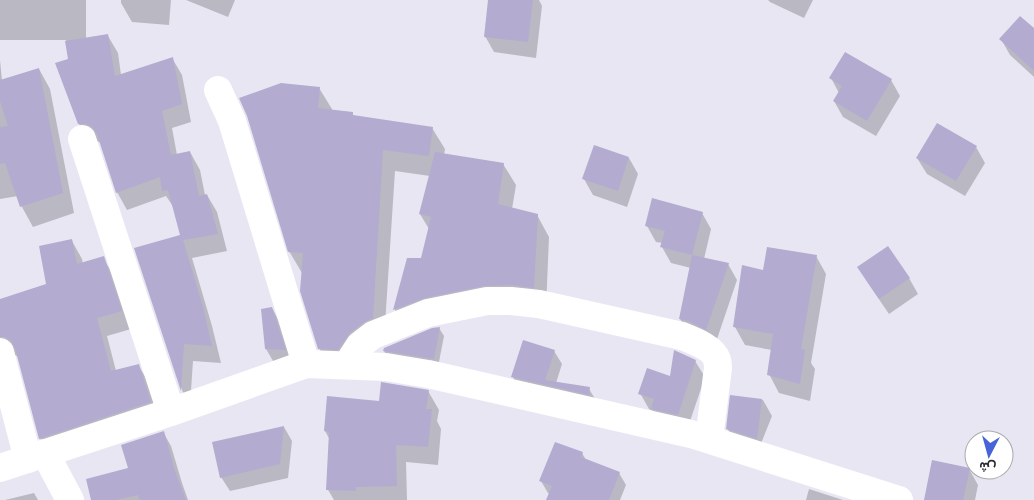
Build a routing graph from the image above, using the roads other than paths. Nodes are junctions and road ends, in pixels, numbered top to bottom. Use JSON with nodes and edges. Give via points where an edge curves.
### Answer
{"nodes":[{"id":1,"x":218,"y":90,"type":"dead end"},
{"id":2,"x":82,"y":138,"type":"dead end"},
{"id":3,"x":0,"y":352,"type":"edge"},
{"id":4,"x":306,"y":364,"type":"junction"},
{"id":5,"x":347,"y":365,"type":"junction"},
{"id":6,"x":170,"y":412,"type":"junction"},
{"id":7,"x":709,"y":439,"type":"junction"},
{"id":8,"x":37,"y":456,"type":"junction"},
{"id":9,"x":0,"y":468,"type":"edge"},
{"id":10,"x":70,"y":500,"type":"edge"},
{"id":11,"x":899,"y":500,"type":"edge"}],
"edges":[{"from":1,"to":4,"type":"street","via":[[232,121]]},
{"from":2,"to":6,"type":"street"},
{"from":3,"to":8,"type":"street"},
{"from":4,"to":5,"type":"street"},
{"from":4,"to":6,"type":"street"},
{"from":5,"to":7,"type":"street","via":[[428,374]]},
{"from":5,"to":7,"type":"street","via":[[360,345],[373,335],[428,313],[487,301],[539,304],[682,336],[708,349],[714,354],[718,368]]},
{"from":6,"to":8,"type":"street"},
{"from":7,"to":11,"type":"street"},
{"from":8,"to":9,"type":"street"},
{"from":8,"to":10,"type":"street"}]}
